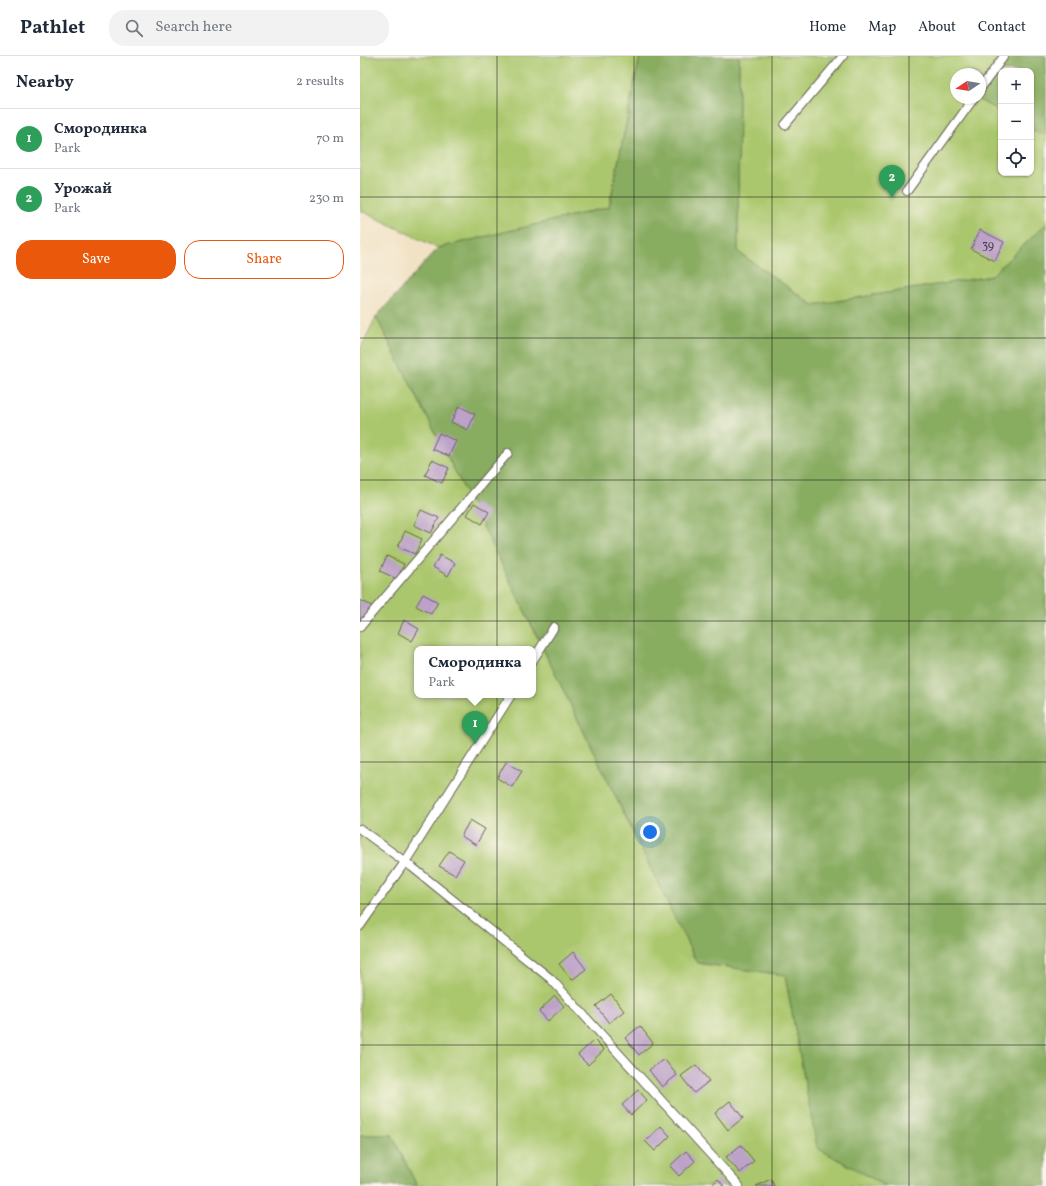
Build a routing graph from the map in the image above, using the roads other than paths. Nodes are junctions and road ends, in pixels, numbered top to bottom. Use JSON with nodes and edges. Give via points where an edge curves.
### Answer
{"nodes":[{"id":1,"x":843,"y":56,"type":"edge"},
{"id":2,"x":1004,"y":56,"type":"edge"},
{"id":3,"x":986,"y":82,"type":"edge"},
{"id":4,"x":970,"y":104,"type":"edge"},
{"id":5,"x":785,"y":124,"type":"dead end"},
{"id":6,"x":906,"y":191,"type":"dead end"},
{"id":7,"x":508,"y":453,"type":"dead end"},
{"id":8,"x":360,"y":627,"type":"edge"},
{"id":9,"x":554,"y":627,"type":"dead end"},
{"id":10,"x":536,"y":655,"type":"edge"},
{"id":11,"x":509,"y":698,"type":"edge"},
{"id":12,"x":360,"y":830,"type":"edge"},
{"id":13,"x":405,"y":862,"type":"junction"},
{"id":14,"x":360,"y":926,"type":"edge"},
{"id":15,"x":739,"y":1186,"type":"edge"}],
"edges":[{"from":1,"to":5,"type":"lane"},
{"from":2,"to":3,"type":"lane"},
{"from":4,"to":6,"type":"lane"},
{"from":7,"to":8,"type":"lane"},
{"from":9,"to":10,"type":"lane"},
{"from":11,"to":13,"type":"lane"},
{"from":12,"to":13,"type":"lane"},
{"from":13,"to":14,"type":"lane"},
{"from":13,"to":15,"type":"lane","via":[[551,979]]}]}
